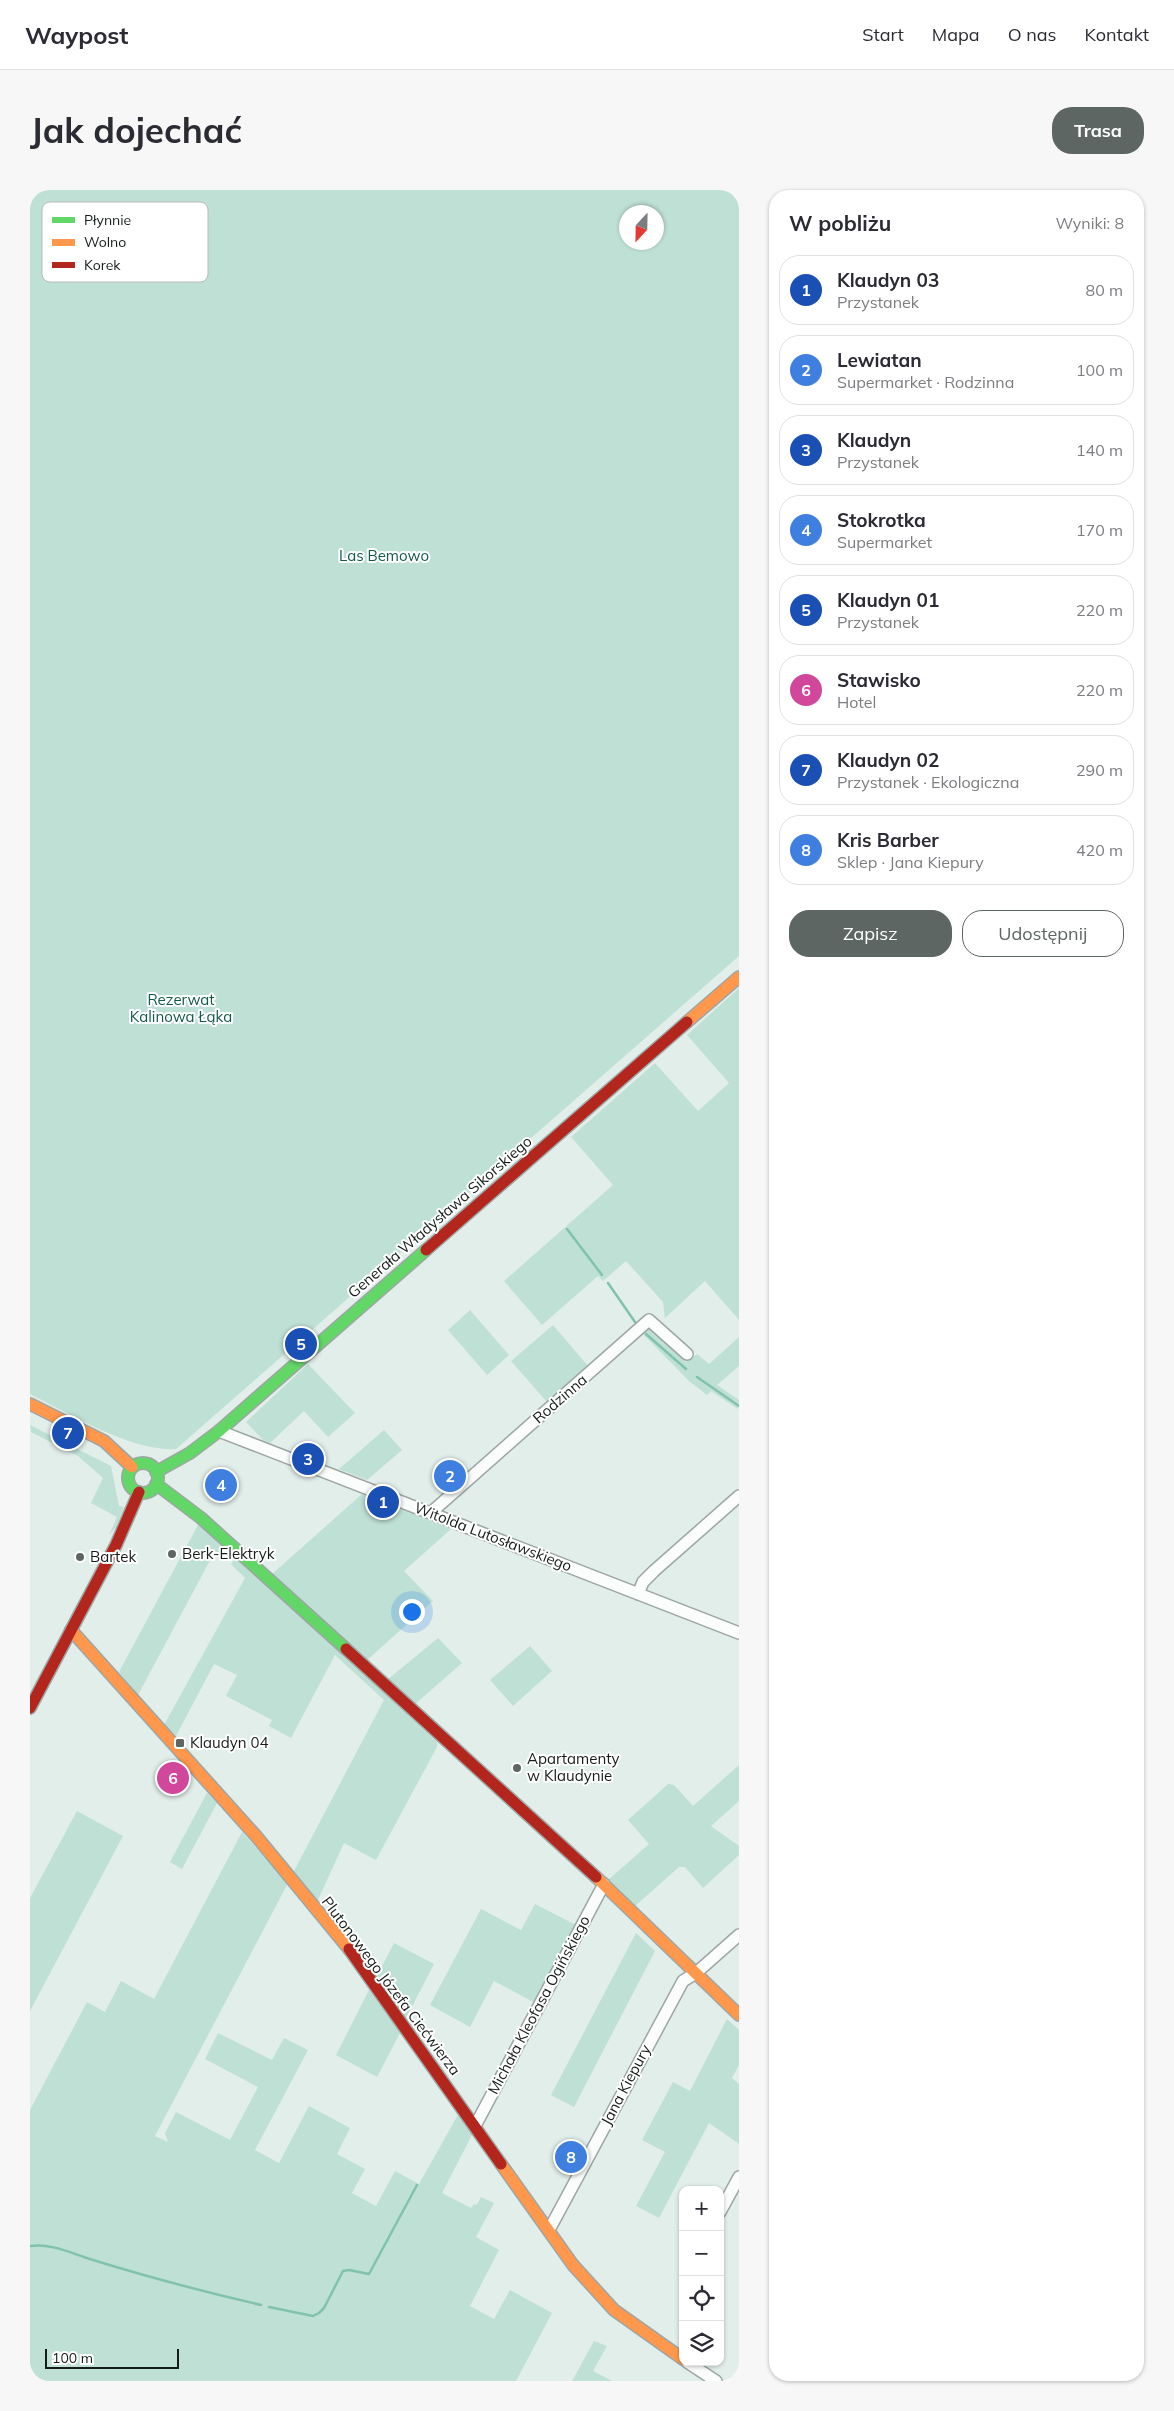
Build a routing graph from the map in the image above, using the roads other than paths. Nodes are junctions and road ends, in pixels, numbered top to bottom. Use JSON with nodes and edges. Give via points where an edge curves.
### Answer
{"nodes":[{"id":1,"x":739,"y":977,"type":"edge"},
{"id":2,"x":687,"y":1354,"type":"dead end"},
{"id":3,"x":30,"y":1404,"type":"edge"},
{"id":4,"x":219,"y":1431,"type":"junction"},
{"id":5,"x":132,"y":1467,"type":"junction"},
{"id":6,"x":156,"y":1472,"type":"junction"},
{"id":7,"x":156,"y":1484,"type":"junction"},
{"id":8,"x":139,"y":1492,"type":"junction"},
{"id":9,"x":739,"y":1496,"type":"edge"},
{"id":10,"x":434,"y":1514,"type":"junction"},
{"id":11,"x":638,"y":1594,"type":"junction"},
{"id":12,"x":71,"y":1630,"type":"junction"},
{"id":13,"x":739,"y":1633,"type":"edge"},
{"id":14,"x":30,"y":1708,"type":"edge"},
{"id":15,"x":604,"y":1884,"type":"junction"},
{"id":16,"x":739,"y":1935,"type":"edge"},
{"id":17,"x":696,"y":1974,"type":"junction"},
{"id":18,"x":739,"y":2015,"type":"edge"},
{"id":19,"x":475,"y":2126,"type":"junction"},
{"id":20,"x":739,"y":2177,"type":"edge"},
{"id":21,"x":724,"y":2205,"type":"edge"},
{"id":22,"x":549,"y":2230,"type":"junction"},
{"id":23,"x":679,"y":2356,"type":"edge"},
{"id":24,"x":693,"y":2366,"type":"edge"},
{"id":25,"x":716,"y":2381,"type":"edge"}],
"edges":[{"from":1,"to":4,"type":"street","name":"Generała Władysława Sikorskiego"},
{"from":2,"to":10,"type":"street","name":"Rodzinna","via":[[649,1320],[435,1509]]},
{"from":3,"to":5,"type":"street","via":[[104,1440]]},
{"from":4,"to":6,"type":"street","name":"Generała Władysława Sikorskiego","via":[[190,1453]]},
{"from":4,"to":10,"type":"street","name":"Witolda Lutosławskiego"},
{"from":5,"to":6,"type":"street","via":[[145,1463]]},
{"from":5,"to":8,"type":"street","via":[[129,1483]]},
{"from":6,"to":7,"type":"street"},
{"from":7,"to":8,"type":"street","via":[[149,1491]]},
{"from":7,"to":15,"type":"street","via":[[201,1518]]},
{"from":8,"to":12,"type":"street","via":[[116,1545]]},
{"from":9,"to":11,"type":"street","via":[[654,1571],[643,1582]]},
{"from":10,"to":11,"type":"street","name":"Witolda Lutosławskiego"},
{"from":11,"to":13,"type":"street","name":"Witolda Lutosławskiego"},
{"from":12,"to":14,"type":"street"},
{"from":12,"to":19,"type":"street","name":"Plutonowego Józefa Ciećwierza","via":[[256,1836],[328,1923]]},
{"from":15,"to":17,"type":"street"},
{"from":15,"to":19,"type":"street","name":"Michała Kleofasa Ogińskiego"},
{"from":16,"to":17,"type":"street","name":"Jana Kiepury"},
{"from":17,"to":18,"type":"street"},
{"from":17,"to":22,"type":"street","name":"Jana Kiepury","via":[[683,1981],[672,1999]]},
{"from":19,"to":22,"type":"street","name":"Plutonowego Józefa Ciećwierza"},
{"from":20,"to":21,"type":"street"},
{"from":22,"to":23,"type":"street","name":"Plutonowego Józefa Ciećwierza","via":[[580,2273],[614,2310]]},
{"from":24,"to":25,"type":"street"}]}
